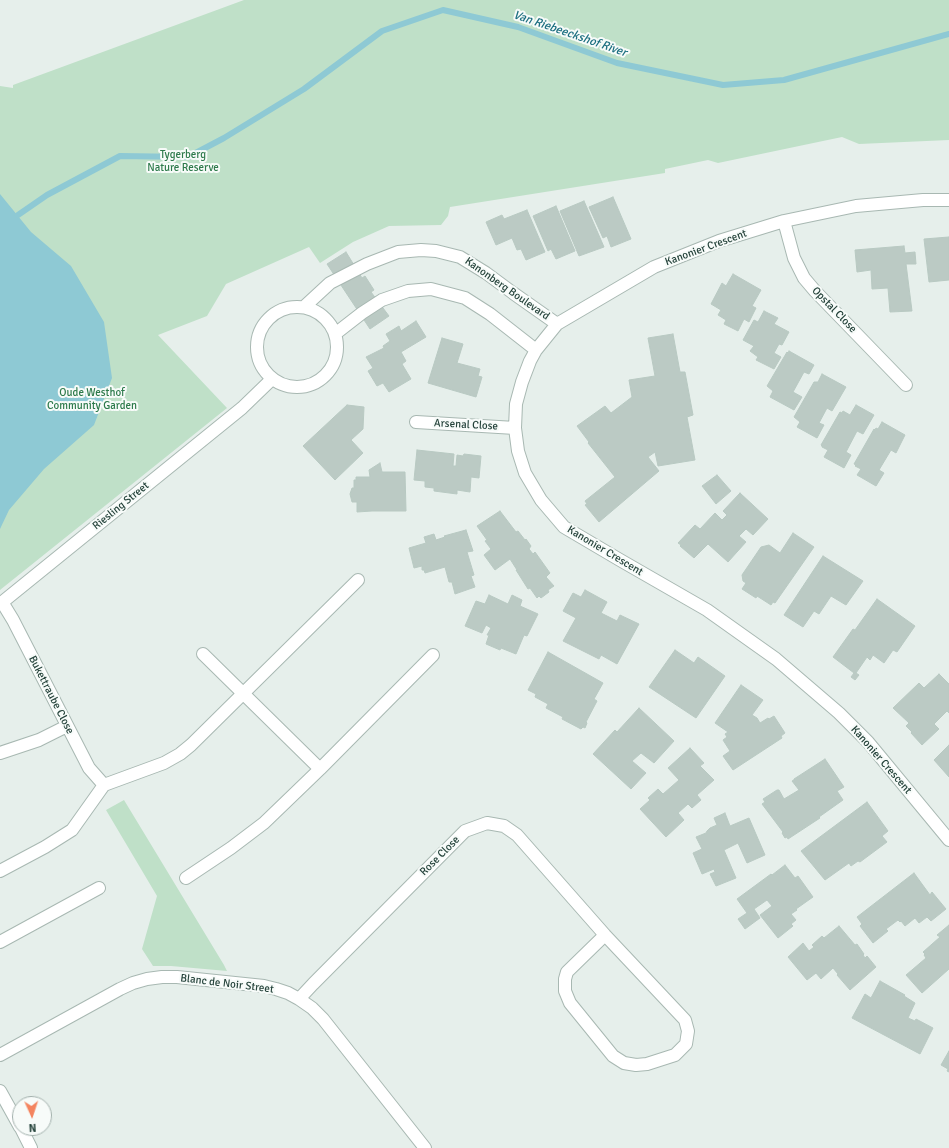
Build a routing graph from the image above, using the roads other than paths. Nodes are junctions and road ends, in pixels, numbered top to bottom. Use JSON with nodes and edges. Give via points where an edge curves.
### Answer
{"nodes":[{"id":1,"x":949,"y":200,"type":"edge"},
{"id":2,"x":784,"y":221,"type":"junction"},
{"id":3,"x":304,"y":307,"type":"junction"},
{"id":4,"x":557,"y":324,"type":"junction"},
{"id":5,"x":335,"y":334,"type":"junction"},
{"id":6,"x":536,"y":350,"type":"junction"},
{"id":7,"x":272,"y":379,"type":"junction"},
{"id":8,"x":906,"y":385,"type":"dead end"},
{"id":9,"x":416,"y":422,"type":"dead end"},
{"id":10,"x":516,"y":428,"type":"junction"},
{"id":11,"x":358,"y":580,"type":"dead end"},
{"id":12,"x":1,"y":603,"type":"edge"},
{"id":13,"x":203,"y":654,"type":"dead end"},
{"id":14,"x":433,"y":655,"type":"dead end"},
{"id":15,"x":243,"y":694,"type":"junction"},
{"id":16,"x":67,"y":726,"type":"junction"},
{"id":17,"x":0,"y":753,"type":"edge"},
{"id":18,"x":320,"y":769,"type":"junction"},
{"id":19,"x":104,"y":784,"type":"junction"},
{"id":20,"x":949,"y":840,"type":"edge"},
{"id":21,"x":0,"y":871,"type":"edge"},
{"id":22,"x":186,"y":878,"type":"dead end"},
{"id":23,"x":99,"y":888,"type":"dead end"},
{"id":24,"x":604,"y":934,"type":"junction"},
{"id":25,"x":0,"y":942,"type":"edge"},
{"id":26,"x":300,"y":999,"type":"junction"},
{"id":27,"x":0,"y":1055,"type":"edge"},
{"id":28,"x":0,"y":1091,"type":"edge"},
{"id":29,"x":12,"y":1113,"type":"edge"},
{"id":30,"x":25,"y":1136,"type":"edge"},
{"id":31,"x":32,"y":1148,"type":"edge"},
{"id":32,"x":425,"y":1148,"type":"edge"}],
"edges":[{"from":1,"to":2,"type":"street","name":"Kanonier Crescent","via":[[856,206]]},
{"from":2,"to":4,"type":"street","name":"Kanonier Crescent","via":[[719,241],[654,267]]},
{"from":2,"to":8,"type":"street","name":"Opstal Close","via":[[794,258],[804,278]]},
{"from":3,"to":4,"type":"street","name":"Kanonberg Boulevard","via":[[330,283],[367,264],[398,252],[436,250],[460,257],[486,272]]},
{"from":3,"to":5,"type":"street","via":[[324,316]]},
{"from":3,"to":7,"type":"street","via":[[290,307],[278,311],[267,319],[260,330],[256,343],[258,357],[263,369]]},
{"from":4,"to":6,"type":"street","name":"Kanonier Crescent"},
{"from":5,"to":6,"type":"street","via":[[382,300],[408,291],[431,289],[465,298]]},
{"from":5,"to":7,"type":"street","via":[[337,354],[328,373],[320,380],[302,387],[281,384]]},
{"from":6,"to":10,"type":"street","name":"Kanonier Crescent","via":[[522,382],[516,404]]},
{"from":7,"to":12,"type":"street","name":"Riesling Street","via":[[242,408]]},
{"from":9,"to":10,"type":"street","name":"Arsenal Close"},
{"from":10,"to":20,"type":"street","name":"Kanonier Crescent","via":[[518,452],[525,473],[541,500],[564,527],[707,610],[776,659],[868,742]]},
{"from":11,"to":15,"type":"street"},
{"from":12,"to":16,"type":"street","name":"Bukettraube Close","via":[[13,620]]},
{"from":13,"to":15,"type":"street"},
{"from":14,"to":18,"type":"street"},
{"from":15,"to":18,"type":"street"},
{"from":15,"to":19,"type":"street","via":[[180,754],[164,763]]},
{"from":16,"to":17,"type":"street","via":[[39,740]]},
{"from":16,"to":19,"type":"street","name":"Bukettraube Close","via":[[89,768]]},
{"from":18,"to":22,"type":"street","via":[[264,823]]},
{"from":19,"to":21,"type":"street","via":[[72,830]]},
{"from":23,"to":25,"type":"street"},
{"from":24,"to":24,"type":"street","name":"Rose Close","via":[[685,1020],[688,1031],[686,1044],[675,1055],[647,1064],[624,1063],[613,1056],[570,1003],[565,991],[567,972]]},
{"from":24,"to":26,"type":"street","name":"Rose Close","via":[[517,835],[504,826],[487,823],[465,831]]},
{"from":26,"to":27,"type":"street","name":"Blanc de Noir Street","via":[[264,986],[177,977],[147,979],[120,989]]},
{"from":26,"to":32,"type":"street","name":"Blanc de Noir Street","via":[[323,1019]]},
{"from":28,"to":29,"type":"street"},
{"from":30,"to":31,"type":"street"}]}
